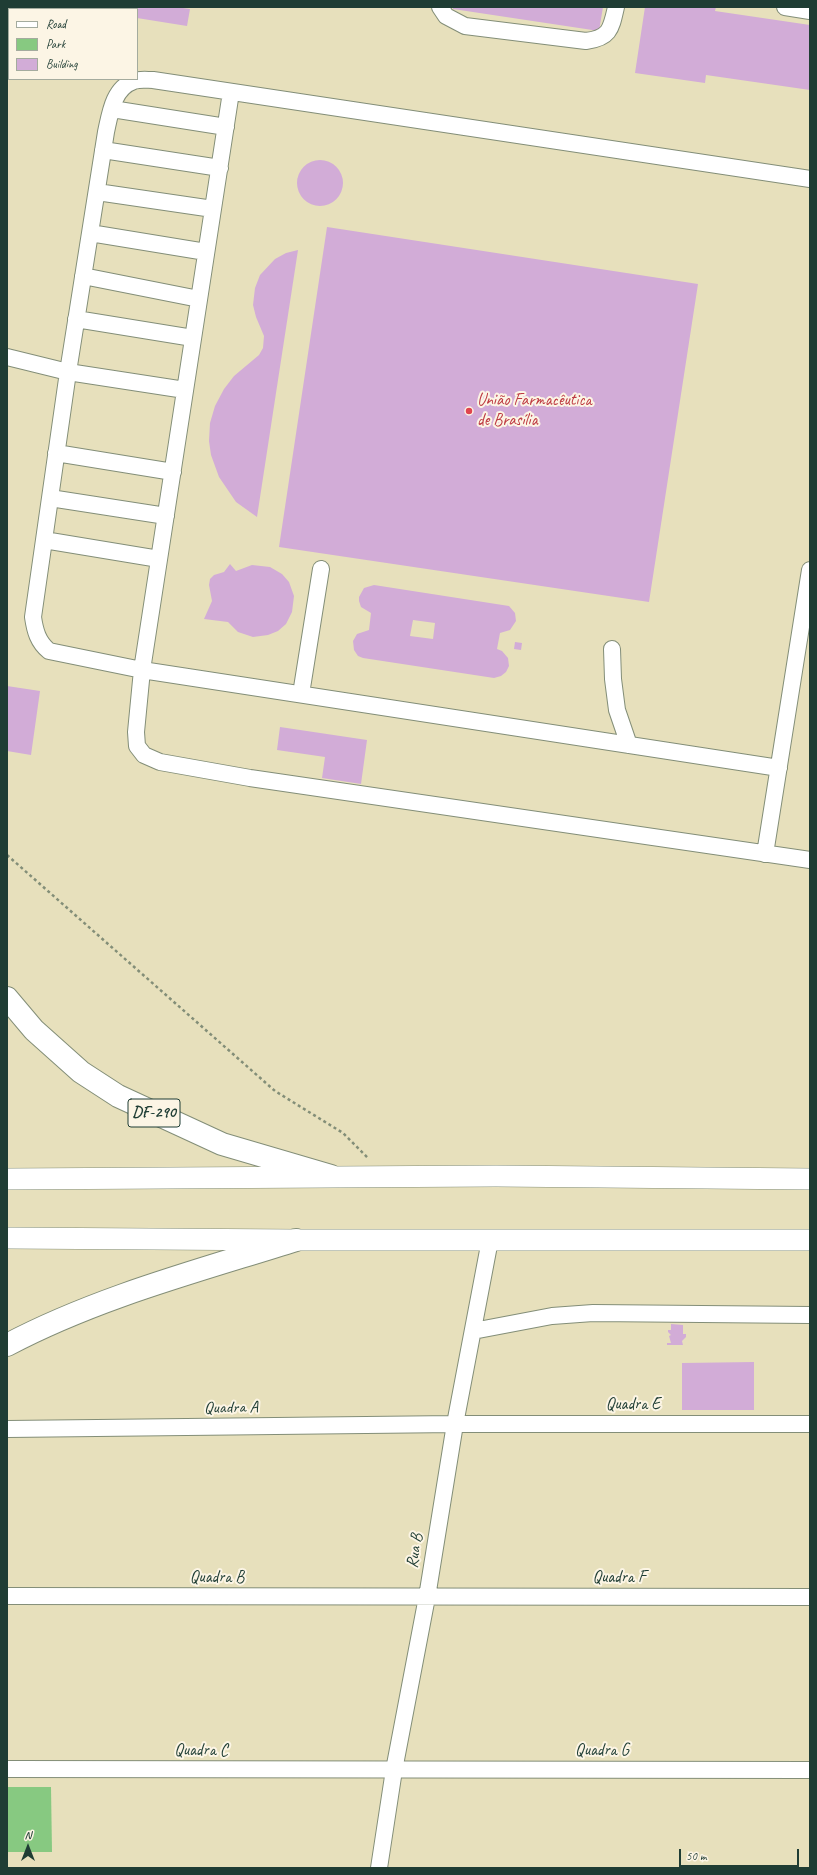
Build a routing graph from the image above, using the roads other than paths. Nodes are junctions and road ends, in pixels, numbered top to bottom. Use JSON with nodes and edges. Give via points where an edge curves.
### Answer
{"nodes":[{"id":1,"x":440,"y":7,"type":"edge"},
{"id":2,"x":616,"y":7,"type":"edge"},
{"id":3,"x":785,"y":7,"type":"edge"},
{"id":4,"x":810,"y":11,"type":"edge"},
{"id":5,"x":231,"y":92,"type":"junction"},
{"id":6,"x":112,"y":109,"type":"junction"},
{"id":7,"x":226,"y":127,"type":"junction"},
{"id":8,"x":103,"y":150,"type":"junction"},
{"id":9,"x":220,"y":168,"type":"junction"},
{"id":10,"x":810,"y":179,"type":"edge"},
{"id":11,"x":96,"y":192,"type":"junction"},
{"id":12,"x":213,"y":209,"type":"junction"},
{"id":13,"x":90,"y":233,"type":"junction"},
{"id":14,"x":206,"y":252,"type":"junction"},
{"id":15,"x":83,"y":276,"type":"junction"},
{"id":16,"x":199,"y":299,"type":"junction"},
{"id":17,"x":76,"y":319,"type":"junction"},
{"id":18,"x":193,"y":338,"type":"junction"},
{"id":19,"x":7,"y":357,"type":"edge"},
{"id":20,"x":68,"y":372,"type":"junction"},
{"id":21,"x":185,"y":390,"type":"junction"},
{"id":22,"x":56,"y":453,"type":"junction"},
{"id":23,"x":172,"y":472,"type":"junction"},
{"id":24,"x":50,"y":498,"type":"junction"},
{"id":25,"x":166,"y":516,"type":"junction"},
{"id":26,"x":44,"y":540,"type":"junction"},
{"id":27,"x":159,"y":559,"type":"junction"},
{"id":28,"x":321,"y":569,"type":"dead end"},
{"id":29,"x":810,"y":570,"type":"edge"},
{"id":30,"x":612,"y":649,"type":"dead end"},
{"id":31,"x":142,"y":670,"type":"junction"},
{"id":32,"x":301,"y":694,"type":"junction"},
{"id":33,"x":629,"y":745,"type":"junction"},
{"id":34,"x":779,"y":768,"type":"junction"},
{"id":35,"x":765,"y":854,"type":"junction"},
{"id":36,"x":810,"y":860,"type":"edge"},
{"id":37,"x":7,"y":998,"type":"edge"},
{"id":38,"x":331,"y":1176,"type":"junction"},
{"id":39,"x":7,"y":1179,"type":"edge"},
{"id":40,"x":810,"y":1180,"type":"edge"},
{"id":41,"x":7,"y":1238,"type":"edge"},
{"id":42,"x":296,"y":1240,"type":"junction"},
{"id":43,"x":490,"y":1240,"type":"junction"},
{"id":44,"x":810,"y":1240,"type":"edge"},
{"id":45,"x":810,"y":1315,"type":"edge"},
{"id":46,"x":473,"y":1330,"type":"junction"},
{"id":47,"x":7,"y":1345,"type":"edge"},
{"id":48,"x":455,"y":1424,"type":"junction"},
{"id":49,"x":810,"y":1424,"type":"edge"},
{"id":50,"x":7,"y":1429,"type":"edge"},
{"id":51,"x":7,"y":1596,"type":"edge"},
{"id":52,"x":427,"y":1597,"type":"junction"},
{"id":53,"x":810,"y":1597,"type":"edge"},
{"id":54,"x":7,"y":1769,"type":"edge"},
{"id":55,"x":394,"y":1770,"type":"junction"},
{"id":56,"x":810,"y":1770,"type":"edge"},
{"id":57,"x":379,"y":1868,"type":"edge"}],
"edges":[{"from":1,"to":2,"type":"street","via":[[446,16],[465,26],[586,41],[600,39],[608,32]]},
{"from":3,"to":4,"type":"street"},
{"from":5,"to":6,"type":"street","via":[[153,80],[134,81],[120,89]]},
{"from":5,"to":7,"type":"street"},
{"from":5,"to":10,"type":"street"},
{"from":6,"to":7,"type":"street"},
{"from":6,"to":8,"type":"street"},
{"from":7,"to":9,"type":"street"},
{"from":8,"to":9,"type":"street"},
{"from":8,"to":11,"type":"street"},
{"from":9,"to":12,"type":"street"},
{"from":11,"to":12,"type":"street"},
{"from":11,"to":13,"type":"street"},
{"from":12,"to":14,"type":"street"},
{"from":13,"to":14,"type":"street"},
{"from":13,"to":15,"type":"street"},
{"from":14,"to":16,"type":"street"},
{"from":15,"to":16,"type":"street"},
{"from":15,"to":17,"type":"street"},
{"from":16,"to":18,"type":"street"},
{"from":17,"to":18,"type":"street"},
{"from":17,"to":20,"type":"street"},
{"from":18,"to":21,"type":"street"},
{"from":19,"to":20,"type":"street"},
{"from":20,"to":21,"type":"street"},
{"from":20,"to":22,"type":"street"},
{"from":21,"to":23,"type":"street"},
{"from":22,"to":23,"type":"street"},
{"from":22,"to":24,"type":"street"},
{"from":23,"to":25,"type":"street"},
{"from":24,"to":25,"type":"street"},
{"from":24,"to":26,"type":"street"},
{"from":25,"to":27,"type":"street"},
{"from":26,"to":27,"type":"street"},
{"from":26,"to":31,"type":"street","via":[[33,617],[41,644],[49,651]]},
{"from":27,"to":31,"type":"street"},
{"from":28,"to":32,"type":"street"},
{"from":29,"to":34,"type":"street"},
{"from":30,"to":33,"type":"street","via":[[617,710]]},
{"from":31,"to":32,"type":"street"},
{"from":31,"to":35,"type":"street","via":[[137,746],[144,755],[160,762],[250,778]]},
{"from":32,"to":33,"type":"street"},
{"from":33,"to":34,"type":"street"},
{"from":34,"to":35,"type":"street"},
{"from":35,"to":36,"type":"street"},
{"from":37,"to":38,"type":"highway","number":"DF-290","via":[[34,1030],[81,1072],[118,1096],[222,1144]]},
{"from":38,"to":39,"type":"main road","number":"DF-290"},
{"from":38,"to":40,"type":"main road","number":"DF-290"},
{"from":41,"to":42,"type":"main road"},
{"from":42,"to":43,"type":"main road"},
{"from":42,"to":47,"type":"highway","via":[[152,1284],[68,1316]]},
{"from":43,"to":44,"type":"main road"},
{"from":43,"to":46,"type":"street","name":"Rua B"},
{"from":45,"to":46,"type":"street","via":[[593,1313],[552,1316]]},
{"from":46,"to":48,"type":"street","name":"Rua B"},
{"from":48,"to":49,"type":"street","name":"Quadra E"},
{"from":48,"to":50,"type":"street","name":"Quadra A"},
{"from":48,"to":52,"type":"street","name":"Rua B"},
{"from":51,"to":52,"type":"street","name":"Quadra B"},
{"from":52,"to":53,"type":"street","name":"Quadra F"},
{"from":52,"to":55,"type":"street","name":"Rua B"},
{"from":54,"to":55,"type":"street","name":"Quadra C"},
{"from":55,"to":56,"type":"street","name":"Quadra G"},
{"from":55,"to":57,"type":"street","name":"Rua B"}]}
